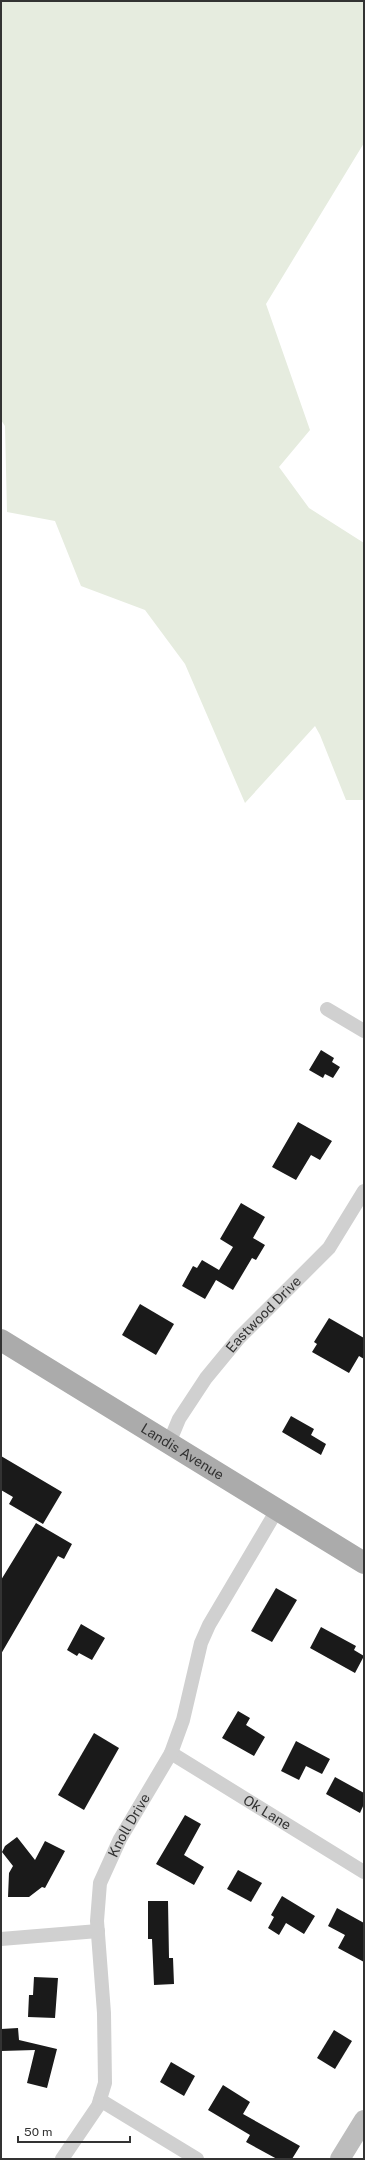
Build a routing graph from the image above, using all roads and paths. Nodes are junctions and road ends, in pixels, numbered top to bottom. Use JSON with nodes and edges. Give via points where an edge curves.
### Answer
{"nodes":[{"id":1,"x":327,"y":1008,"type":"dead end"},
{"id":2,"x":364,"y":1031,"type":"edge"},
{"id":3,"x":364,"y":1191,"type":"edge"},
{"id":4,"x":1,"y":1340,"type":"edge"},
{"id":5,"x":169,"y":1443,"type":"junction"},
{"id":6,"x":277,"y":1510,"type":"junction"},
{"id":7,"x":364,"y":1563,"type":"edge"},
{"id":8,"x":171,"y":1753,"type":"junction"},
{"id":9,"x":364,"y":1872,"type":"edge"},
{"id":10,"x":98,"y":1931,"type":"junction"},
{"id":11,"x":1,"y":1939,"type":"edge"},
{"id":12,"x":100,"y":2100,"type":"junction"},
{"id":13,"x":364,"y":2120,"type":"edge"},
{"id":14,"x":62,"y":2159,"type":"edge"},
{"id":15,"x":197,"y":2159,"type":"edge"},
{"id":16,"x":340,"y":2159,"type":"edge"}],
"edges":[{"from":1,"to":2,"type":"street"},
{"from":3,"to":5,"type":"street","name":"Eastwood Drive","via":[[329,1248],[240,1338],[206,1378],[179,1419]]},
{"from":4,"to":5,"type":"main road","name":"Landis Avenue"},
{"from":5,"to":6,"type":"main road","name":"Landis Avenue"},
{"from":6,"to":7,"type":"main road","name":"Landis Avenue"},
{"from":6,"to":8,"type":"street","name":"Knoll Drive","via":[[219,1606],[204,1637],[183,1720]]},
{"from":8,"to":9,"type":"street","name":"Ok Lane"},
{"from":8,"to":10,"type":"street","name":"Knoll Drive","via":[[110,1858],[98,1897]]},
{"from":10,"to":11,"type":"street"},
{"from":10,"to":12,"type":"street","name":"Knoll Drive","via":[[106,2064],[105,2083]]},
{"from":12,"to":14,"type":"street","name":"Knoll Drive"},
{"from":12,"to":15,"type":"street"},
{"from":13,"to":16,"type":"main road"}]}
